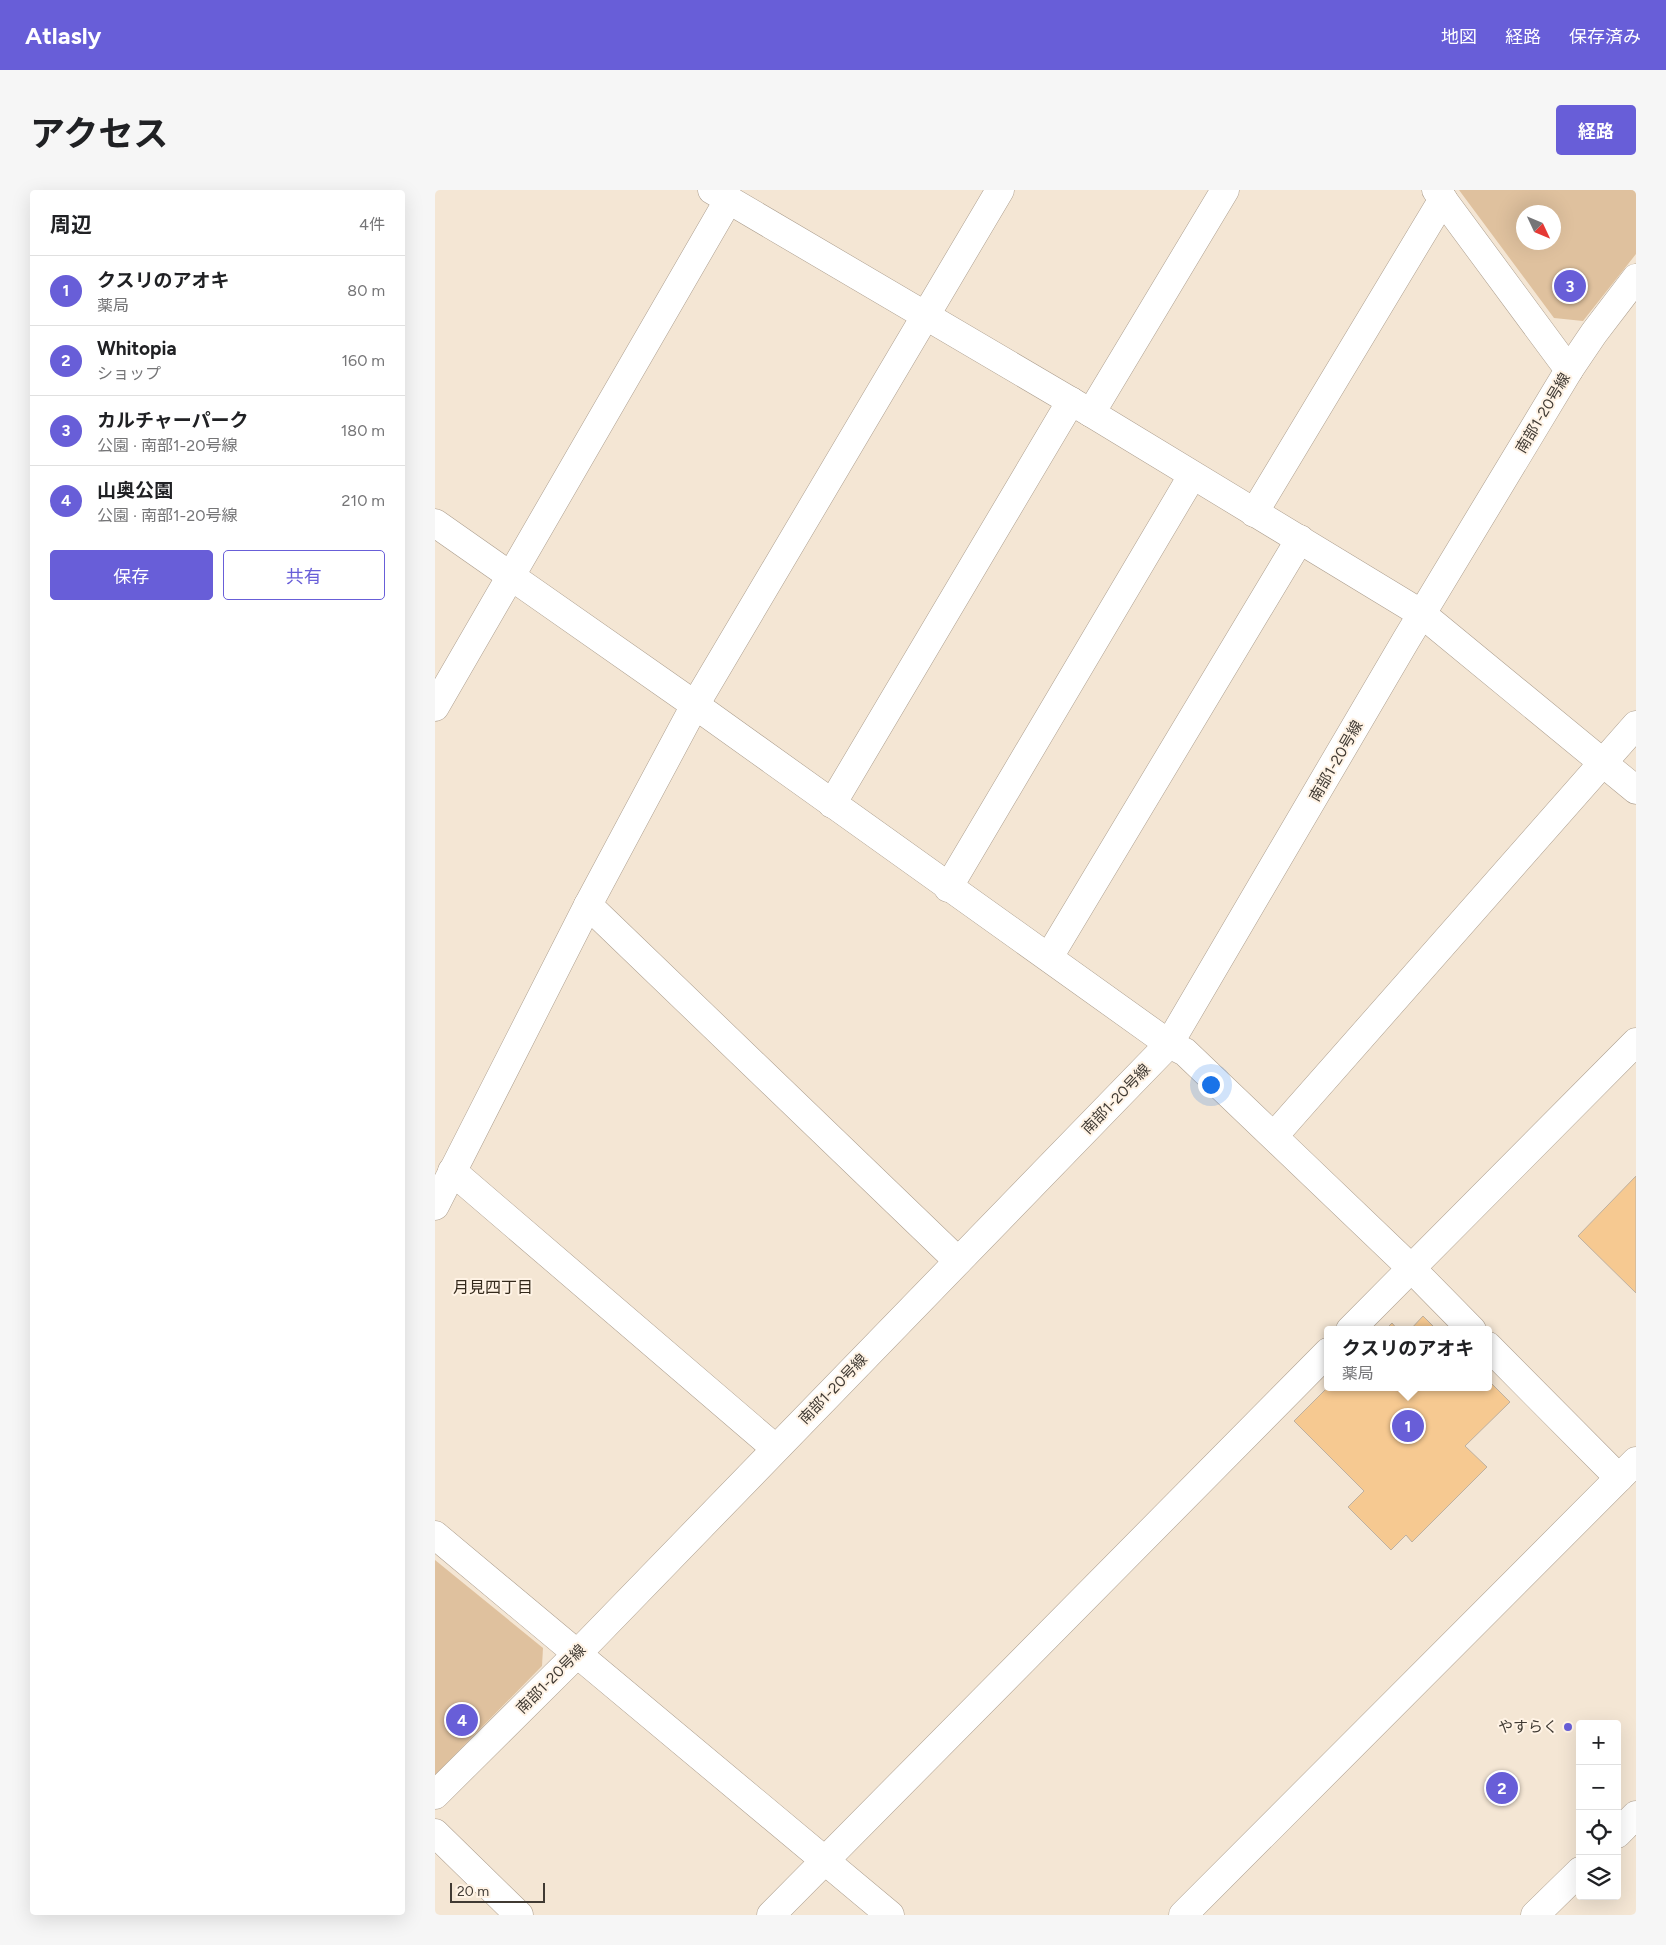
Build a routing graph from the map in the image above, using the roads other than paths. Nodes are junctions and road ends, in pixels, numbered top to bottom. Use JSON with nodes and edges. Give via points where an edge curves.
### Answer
{"nodes":[{"id":1,"x":1000,"y":190,"type":"edge"},
{"id":2,"x":1225,"y":190,"type":"edge"},
{"id":3,"x":719,"y":193,"type":"edge"},
{"id":4,"x":1440,"y":195,"type":"edge"},
{"id":5,"x":1636,"y":278,"type":"edge"},
{"id":6,"x":925,"y":317,"type":"junction"},
{"id":7,"x":1569,"y":370,"type":"junction"},
{"id":8,"x":1081,"y":407,"type":"junction"},
{"id":9,"x":1192,"y":476,"type":"junction"},
{"id":10,"x":1254,"y":513,"type":"junction"},
{"id":11,"x":435,"y":523,"type":"edge"},
{"id":12,"x":1300,"y":539,"type":"junction"},
{"id":13,"x":511,"y":575,"type":"junction"},
{"id":14,"x":1422,"y":614,"type":"junction"},
{"id":15,"x":695,"y":705,"type":"junction"},
{"id":16,"x":435,"y":707,"type":"edge"},
{"id":17,"x":1636,"y":725,"type":"edge"},
{"id":18,"x":1604,"y":763,"type":"junction"},
{"id":19,"x":1636,"y":790,"type":"edge"},
{"id":20,"x":832,"y":804,"type":"junction"},
{"id":21,"x":948,"y":888,"type":"junction"},
{"id":22,"x":588,"y":905,"type":"junction"},
{"id":23,"x":1049,"y":957,"type":"junction"},
{"id":24,"x":1636,"y":1042,"type":"edge"},
{"id":25,"x":1169,"y":1044,"type":"junction"},
{"id":26,"x":1274,"y":1136,"type":"junction"},
{"id":27,"x":452,"y":1171,"type":"junction"},
{"id":28,"x":435,"y":1206,"type":"edge"},
{"id":29,"x":958,"y":1261,"type":"junction"},
{"id":30,"x":1411,"y":1268,"type":"junction"},
{"id":31,"x":1355,"y":1326,"type":"edge"},
{"id":32,"x":1468,"y":1326,"type":"edge"},
{"id":33,"x":1492,"y":1350,"type":"edge"},
{"id":34,"x":1324,"y":1356,"type":"edge"},
{"id":35,"x":775,"y":1448,"type":"junction"},
{"id":36,"x":1627,"y":1470,"type":"edge"},
{"id":37,"x":435,"y":1535,"type":"edge"},
{"id":38,"x":577,"y":1654,"type":"junction"},
{"id":39,"x":435,"y":1795,"type":"edge"},
{"id":40,"x":1636,"y":1816,"type":"edge"},
{"id":41,"x":1621,"y":1830,"type":"edge"},
{"id":42,"x":435,"y":1833,"type":"edge"},
{"id":43,"x":825,"y":1860,"type":"junction"},
{"id":44,"x":1576,"y":1875,"type":"edge"},
{"id":45,"x":519,"y":1915,"type":"edge"},
{"id":46,"x":771,"y":1915,"type":"edge"},
{"id":47,"x":890,"y":1915,"type":"edge"},
{"id":48,"x":1183,"y":1915,"type":"edge"},
{"id":49,"x":1535,"y":1915,"type":"edge"}],
"edges":[{"from":1,"to":6,"type":"street"},
{"from":2,"to":8,"type":"street"},
{"from":3,"to":6,"type":"street"},
{"from":3,"to":13,"type":"street"},
{"from":4,"to":7,"type":"street"},
{"from":4,"to":10,"type":"street"},
{"from":5,"to":7,"type":"street","name":"南部1-20号線"},
{"from":6,"to":8,"type":"street"},
{"from":6,"to":15,"type":"street"},
{"from":7,"to":14,"type":"street","name":"南部1-20号線"},
{"from":8,"to":9,"type":"street"},
{"from":8,"to":20,"type":"street"},
{"from":9,"to":10,"type":"street"},
{"from":9,"to":21,"type":"street"},
{"from":10,"to":12,"type":"street"},
{"from":11,"to":13,"type":"street"},
{"from":12,"to":14,"type":"street"},
{"from":12,"to":23,"type":"street"},
{"from":13,"to":15,"type":"street"},
{"from":13,"to":16,"type":"street"},
{"from":14,"to":18,"type":"street"},
{"from":14,"to":25,"type":"street","name":"南部1-20号線"},
{"from":15,"to":20,"type":"street"},
{"from":15,"to":22,"type":"street"},
{"from":17,"to":18,"type":"street"},
{"from":18,"to":19,"type":"street"},
{"from":18,"to":26,"type":"street"},
{"from":20,"to":21,"type":"street"},
{"from":21,"to":23,"type":"street"},
{"from":22,"to":27,"type":"street"},
{"from":22,"to":29,"type":"street"},
{"from":23,"to":25,"type":"street"},
{"from":24,"to":30,"type":"street"},
{"from":25,"to":26,"type":"street","via":[[1185,1052]]},
{"from":25,"to":29,"type":"street","name":"南部1-20号線"},
{"from":26,"to":30,"type":"street"},
{"from":27,"to":28,"type":"street"},
{"from":27,"to":35,"type":"street"},
{"from":29,"to":35,"type":"street","name":"南部1-20号線"},
{"from":30,"to":31,"type":"street"},
{"from":30,"to":32,"type":"street"},
{"from":33,"to":36,"type":"street"},
{"from":34,"to":43,"type":"street"},
{"from":35,"to":38,"type":"street","name":"南部1-20号線"},
{"from":36,"to":48,"type":"street"},
{"from":37,"to":38,"type":"street"},
{"from":38,"to":39,"type":"street","name":"南部1-20号線"},
{"from":38,"to":43,"type":"street"},
{"from":40,"to":41,"type":"street"},
{"from":42,"to":45,"type":"street"},
{"from":43,"to":46,"type":"street"},
{"from":43,"to":47,"type":"street"},
{"from":44,"to":49,"type":"street"}]}
